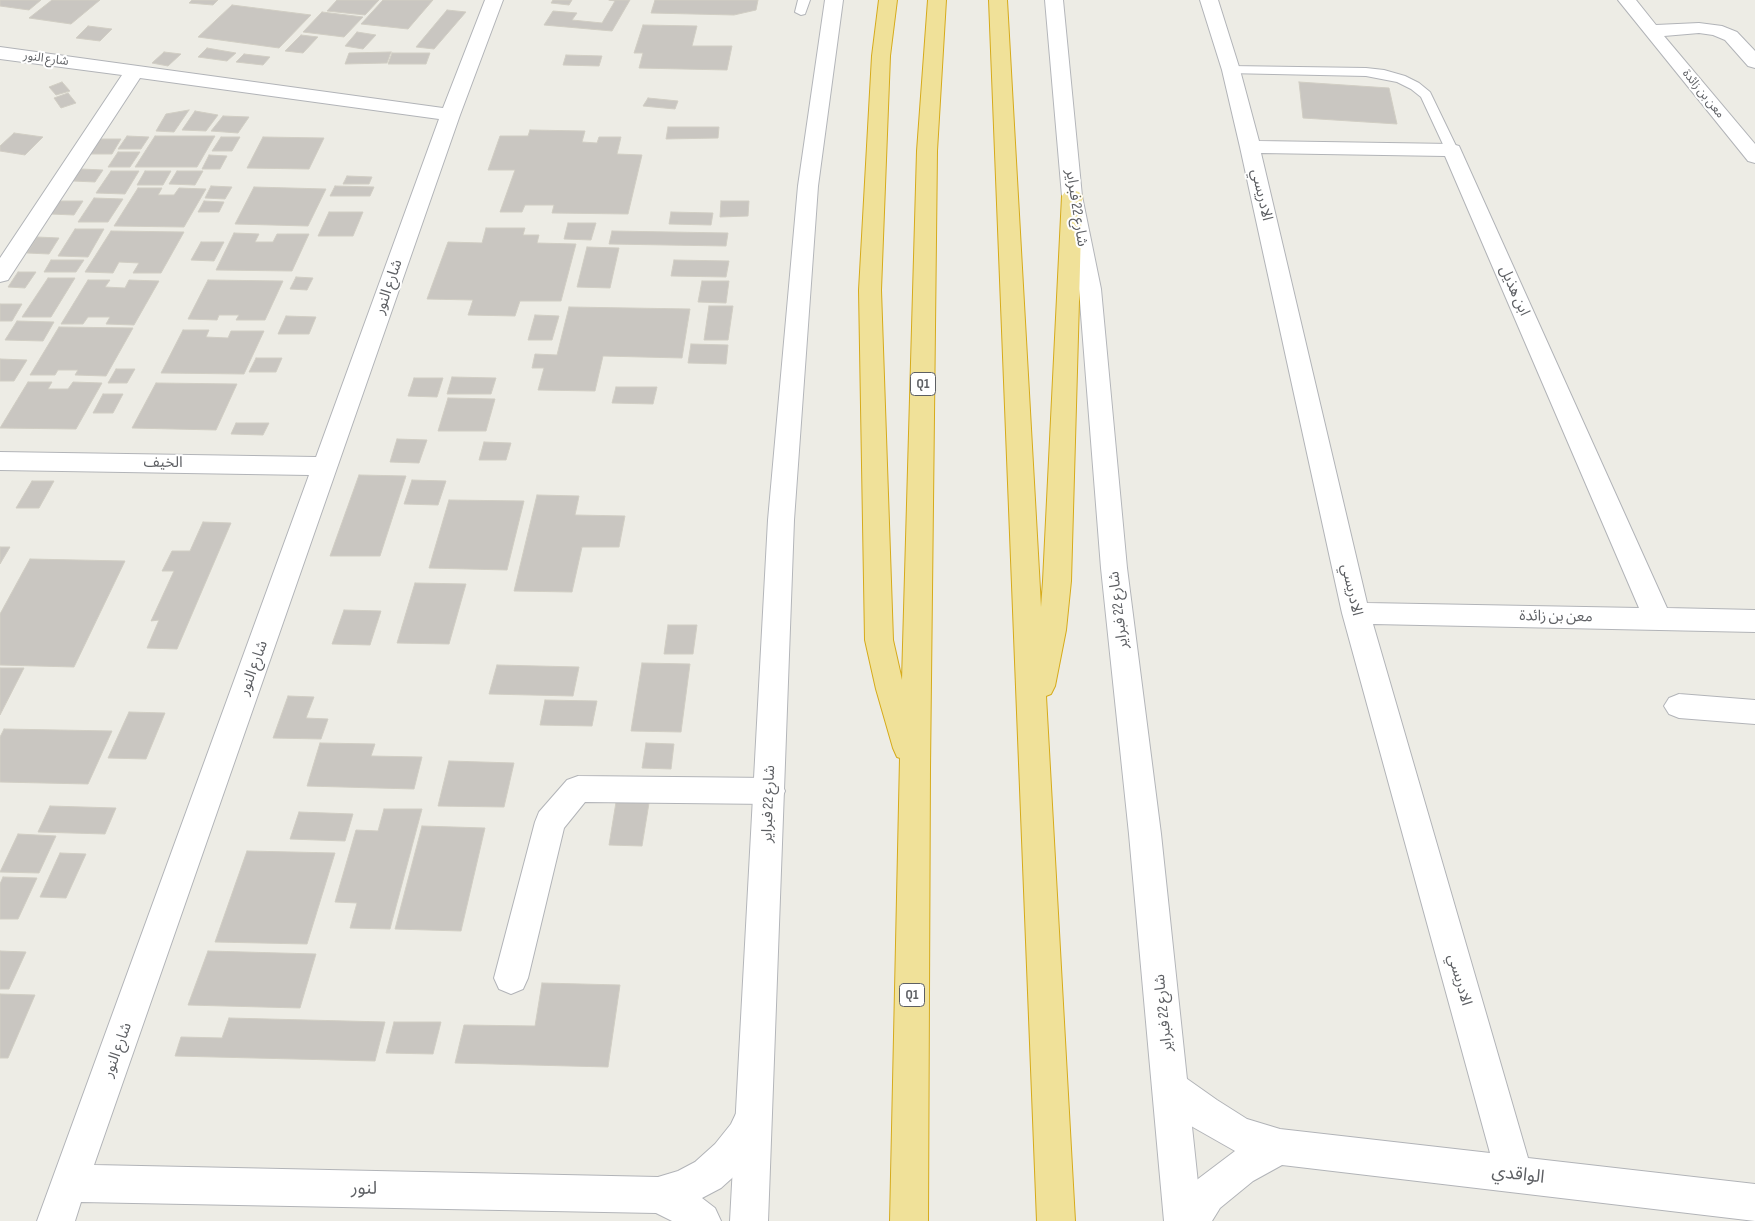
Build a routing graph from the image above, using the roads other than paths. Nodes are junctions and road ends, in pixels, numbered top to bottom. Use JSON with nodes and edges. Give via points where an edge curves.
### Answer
{"nodes":[{"id":1,"x":494,"y":0,"type":"edge"},
{"id":2,"x":804,"y":0,"type":"edge"},
{"id":3,"x":834,"y":0,"type":"edge"},
{"id":4,"x":888,"y":0,"type":"edge"},
{"id":5,"x":937,"y":0,"type":"edge"},
{"id":6,"x":998,"y":0,"type":"edge"},
{"id":7,"x":1054,"y":0,"type":"edge"},
{"id":8,"x":1209,"y":0,"type":"edge"},
{"id":9,"x":1627,"y":0,"type":"edge"},
{"id":10,"x":801,"y":12,"type":"dead end"},
{"id":11,"x":1652,"y":31,"type":"junction"},
{"id":12,"x":0,"y":53,"type":"edge"},
{"id":13,"x":1755,"y":62,"type":"edge"},
{"id":14,"x":1231,"y":70,"type":"junction"},
{"id":15,"x":134,"y":72,"type":"junction"},
{"id":16,"x":450,"y":115,"type":"junction"},
{"id":17,"x":1250,"y":147,"type":"junction"},
{"id":18,"x":1452,"y":150,"type":"junction"},
{"id":19,"x":1755,"y":157,"type":"edge"},
{"id":20,"x":1072,"y":196,"type":"junction"},
{"id":21,"x":1,"y":271,"type":"edge"},
{"id":22,"x":0,"y":461,"type":"edge"},
{"id":23,"x":326,"y":466,"type":"junction"},
{"id":24,"x":1356,"y":613,"type":"junction"},
{"id":25,"x":1657,"y":618,"type":"junction"},
{"id":26,"x":1755,"y":621,"type":"edge"},
{"id":27,"x":1679,"y":706,"type":"dead end"},
{"id":28,"x":1755,"y":712,"type":"edge"},
{"id":29,"x":1032,"y":727,"type":"junction"},
{"id":30,"x":915,"y":768,"type":"junction"},
{"id":31,"x":770,"y":791,"type":"junction"},
{"id":32,"x":511,"y":978,"type":"dead end"},
{"id":33,"x":1171,"y":1088,"type":"junction"},
{"id":34,"x":756,"y":1113,"type":"junction"},
{"id":35,"x":1280,"y":1146,"type":"junction"},
{"id":36,"x":1514,"y":1174,"type":"junction"},
{"id":37,"x":70,"y":1183,"type":"junction"},
{"id":38,"x":658,"y":1195,"type":"junction"},
{"id":39,"x":1755,"y":1202,"type":"edge"},
{"id":40,"x":56,"y":1221,"type":"edge"},
{"id":41,"x":702,"y":1221,"type":"edge"},
{"id":42,"x":749,"y":1221,"type":"edge"},
{"id":43,"x":909,"y":1221,"type":"edge"},
{"id":44,"x":1056,"y":1221,"type":"edge"},
{"id":45,"x":1183,"y":1221,"type":"edge"},
{"id":46,"x":1192,"y":1221,"type":"edge"}],
"edges":[{"from":1,"to":16,"type":"street","name":"شارع النور"},
{"from":2,"to":10,"type":"lane"},
{"from":3,"to":31,"type":"street","name":"شارع 22 فبراير","via":[[808,186],[782,520]]},
{"from":4,"to":30,"type":"highway","via":[[881,56],[870,290],[877,594],[879,640],[890,690]]},
{"from":5,"to":30,"type":"highway","number":"Q1","via":[[927,151]]},
{"from":6,"to":29,"type":"highway"},
{"from":7,"to":20,"type":"street","name":"شارع 22 فبراير"},
{"from":8,"to":14,"type":"street","name":"الادريسي"},
{"from":9,"to":11,"type":"street","name":"معن بن زائدة"},
{"from":11,"to":13,"type":"street","via":[[1716,30],[1731,36]]},
{"from":11,"to":19,"type":"street","name":"معن بن زائدة"},
{"from":12,"to":15,"type":"street","name":"شارع النور"},
{"from":14,"to":17,"type":"street","name":"الادريسي"},
{"from":14,"to":18,"type":"lane","via":[[1366,72],[1401,79],[1426,95]]},
{"from":15,"to":16,"type":"street","name":"شارع النور"},
{"from":15,"to":21,"type":"street"},
{"from":16,"to":23,"type":"street","name":"شارع النور"},
{"from":17,"to":18,"type":"street"},
{"from":17,"to":24,"type":"street","name":"الادريسي"},
{"from":18,"to":25,"type":"street","name":"ابن هذيل"},
{"from":20,"to":29,"type":"highway","via":[[1057,581],[1052,630]]},
{"from":20,"to":33,"type":"street","name":"شارع 22 فبراير","via":[[1090,289],[1114,568]]},
{"from":22,"to":23,"type":"street","name":"الخيف"},
{"from":23,"to":37,"type":"street","name":"شارع النور"},
{"from":24,"to":25,"type":"street","name":"معن بن زائدة"},
{"from":24,"to":36,"type":"street","name":"الادريسي"},
{"from":25,"to":26,"type":"street","name":"معن بن زائدة"},
{"from":27,"to":28,"type":"street"},
{"from":29,"to":44,"type":"highway"},
{"from":30,"to":43,"type":"highway","number":"Q1"},
{"from":31,"to":32,"type":"street","via":[[578,788],[550,822]]},
{"from":31,"to":34,"type":"street","name":"شارع 22 فبراير"},
{"from":33,"to":35,"type":"street","name":"الواقدي","via":[[1239,1134]]},
{"from":33,"to":45,"type":"street","name":"شارع 22 فبراير"},
{"from":34,"to":38,"type":"street","name":"لنور","via":[[744,1137],[708,1175],[684,1188]]},
{"from":34,"to":42,"type":"street","name":"شارع 22 فبراير"},
{"from":35,"to":36,"type":"street","name":"الواقدي"},
{"from":35,"to":46,"type":"street","via":[[1240,1168],[1208,1195]]},
{"from":36,"to":39,"type":"street","name":"الواقدي"},
{"from":37,"to":38,"type":"street","name":"لنور"},
{"from":37,"to":40,"type":"street","name":"شارع النور"},
{"from":38,"to":41,"type":"street","name":"لنور","via":[[685,1208]]}]}
